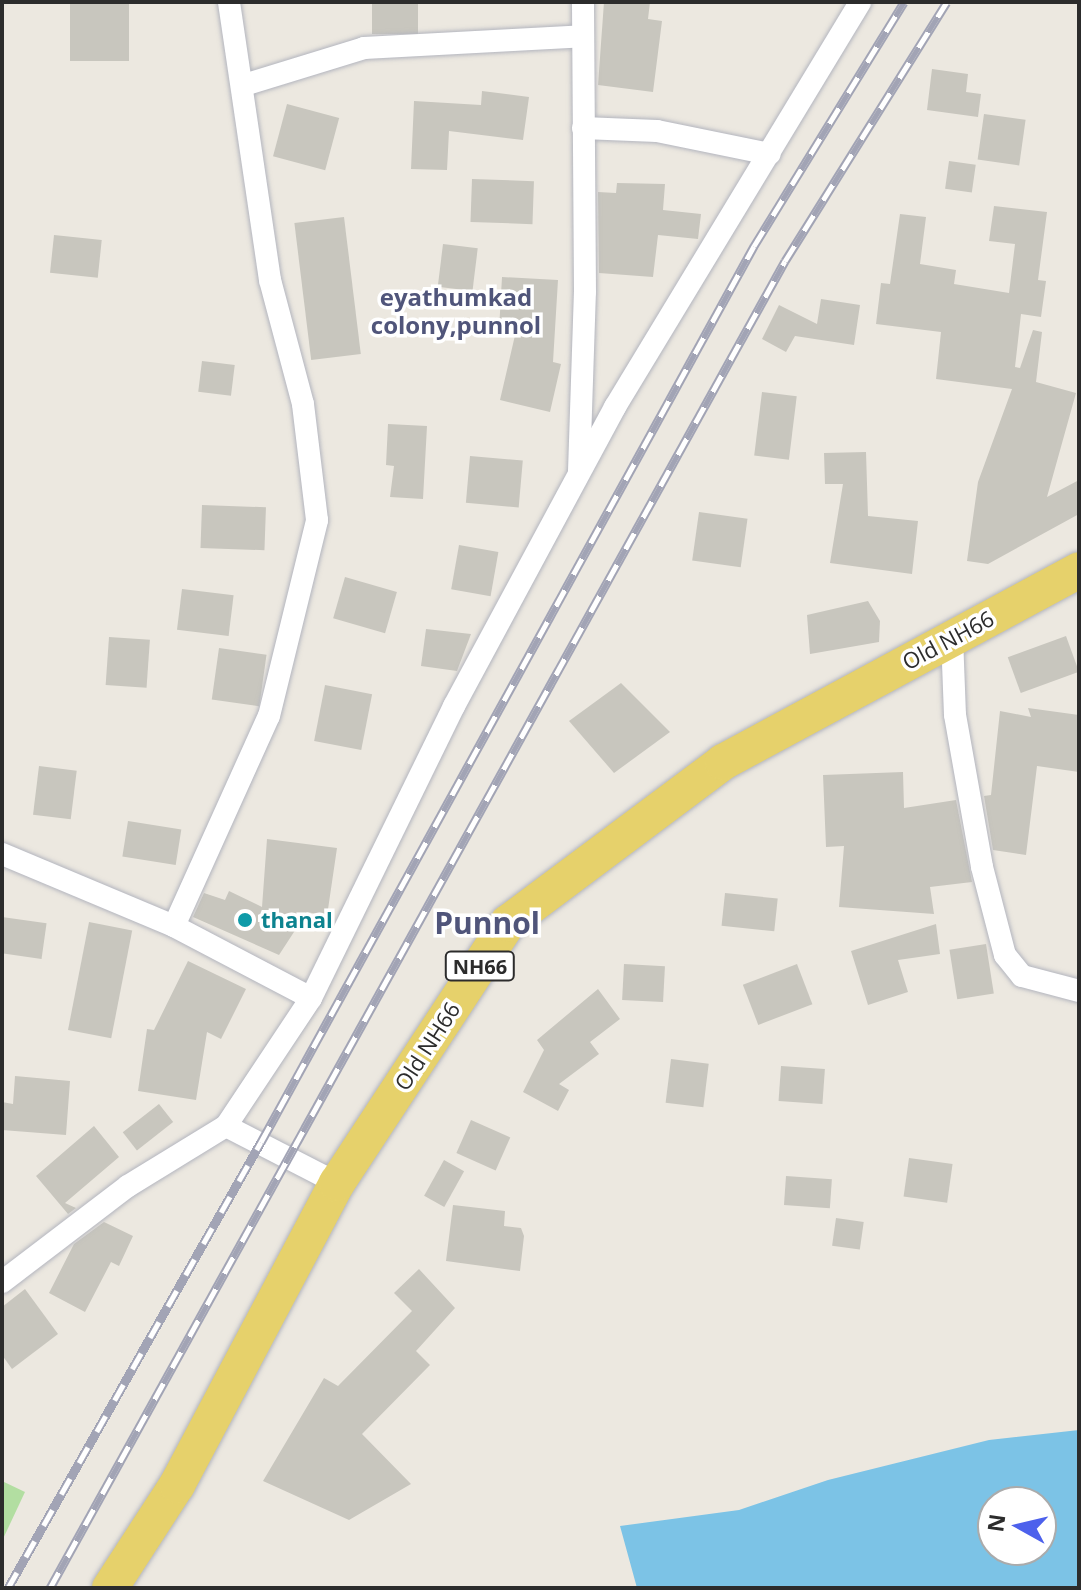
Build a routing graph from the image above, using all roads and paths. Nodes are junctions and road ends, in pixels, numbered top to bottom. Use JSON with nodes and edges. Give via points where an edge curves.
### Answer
{"nodes":[{"id":1,"x":229,"y":2,"type":"edge"},
{"id":2,"x":583,"y":2,"type":"edge"},
{"id":3,"x":860,"y":2,"type":"edge"},
{"id":4,"x":583,"y":36,"type":"junction"},
{"id":5,"x":244,"y":85,"type":"junction"},
{"id":6,"x":583,"y":128,"type":"junction"},
{"id":7,"x":770,"y":154,"type":"junction"},
{"id":8,"x":578,"y":476,"type":"junction"},
{"id":9,"x":1079,"y":570,"type":"edge"},
{"id":10,"x":952,"y":637,"type":"junction"},
{"id":11,"x":2,"y":854,"type":"edge"},
{"id":12,"x":174,"y":926,"type":"junction"},
{"id":13,"x":1079,"y":991,"type":"edge"},
{"id":14,"x":311,"y":998,"type":"junction"},
{"id":15,"x":226,"y":1126,"type":"junction"},
{"id":16,"x":337,"y":1183,"type":"junction"},
{"id":17,"x":2,"y":1282,"type":"edge"},
{"id":18,"x":110,"y":1588,"type":"edge"}],
"edges":[{"from":1,"to":5,"type":"street"},
{"from":2,"to":4,"type":"street"},
{"from":3,"to":7,"type":"street"},
{"from":4,"to":5,"type":"street","via":[[364,48]]},
{"from":4,"to":6,"type":"street"},
{"from":5,"to":12,"type":"street","via":[[270,280],[303,404],[317,520],[269,716]]},
{"from":6,"to":7,"type":"street","via":[[657,131]]},
{"from":6,"to":8,"type":"street"},
{"from":7,"to":8,"type":"street"},
{"from":8,"to":14,"type":"street","via":[[454,706]]},
{"from":9,"to":10,"type":"main road","name":"Old NH66","number":"NH66"},
{"from":10,"to":13,"type":"street","via":[[955,715],[982,867],[1005,955],[1022,976]]},
{"from":10,"to":16,"type":"main road","name":"Old NH66","number":"NH66","via":[[723,762],[508,923]]},
{"from":11,"to":12,"type":"street"},
{"from":12,"to":14,"type":"street"},
{"from":14,"to":15,"type":"street"},
{"from":15,"to":16,"type":"street"},
{"from":15,"to":17,"type":"street","via":[[128,1186]]},
{"from":16,"to":18,"type":"main road","name":"Old NH66","number":"NH66","via":[[177,1485]]}]}
